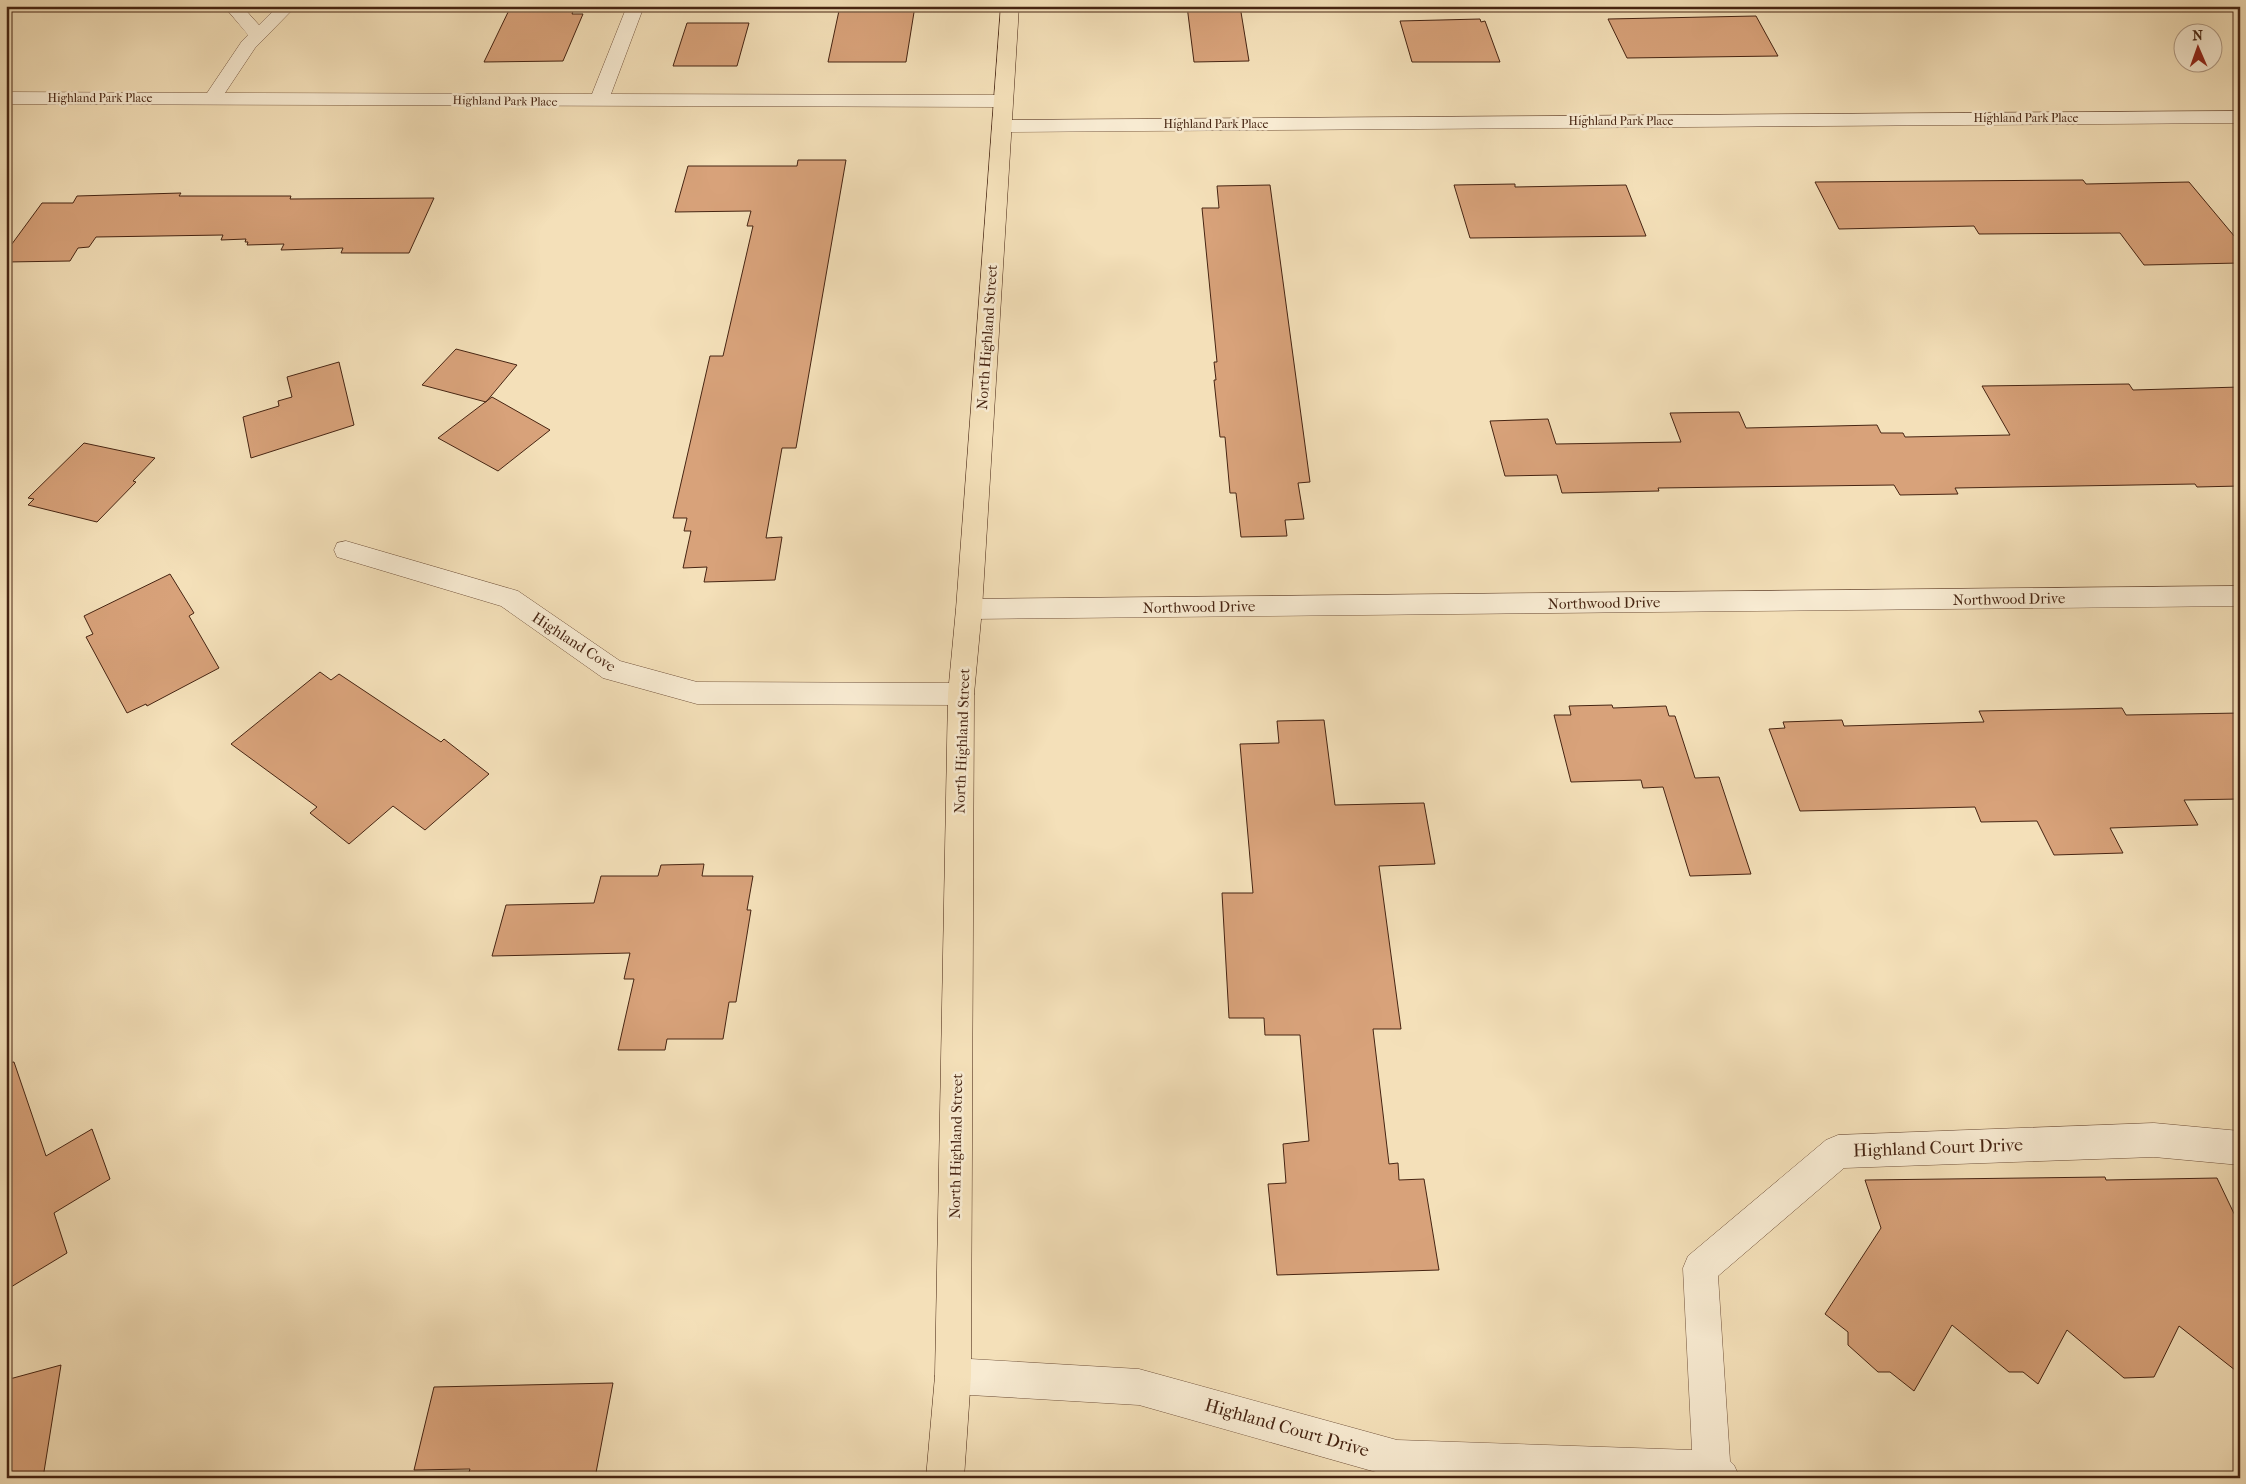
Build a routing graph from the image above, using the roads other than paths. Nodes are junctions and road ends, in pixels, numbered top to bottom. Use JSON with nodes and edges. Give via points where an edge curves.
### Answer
{"nodes":[{"id":1,"x":232,"y":6,"type":"edge"},
{"id":2,"x":288,"y":6,"type":"edge"},
{"id":3,"x":636,"y":6,"type":"edge"},
{"id":4,"x":1010,"y":6,"type":"edge"},
{"id":5,"x":258,"y":36,"type":"junction"},
{"id":6,"x":6,"y":98,"type":"edge"},
{"id":7,"x":213,"y":98,"type":"junction"},
{"id":8,"x":599,"y":101,"type":"junction"},
{"id":9,"x":1002,"y":114,"type":"junction"},
{"id":10,"x":2240,"y":117,"type":"edge"},
{"id":11,"x":346,"y":550,"type":"dead end"},
{"id":12,"x":2240,"y":596,"type":"edge"},
{"id":13,"x":969,"y":609,"type":"junction"},
{"id":14,"x":961,"y":694,"type":"junction"},
{"id":15,"x":2240,"y":1148,"type":"edge"},
{"id":16,"x":953,"y":1376,"type":"junction"},
{"id":17,"x":1717,"y":1473,"type":"edge"},
{"id":18,"x":945,"y":1478,"type":"edge"}],
"edges":[{"from":1,"to":5,"type":"street"},
{"from":2,"to":5,"type":"street"},
{"from":3,"to":8,"type":"street"},
{"from":4,"to":9,"type":"main road","name":"North Highland Street"},
{"from":5,"to":7,"type":"street","via":[[248,45]]},
{"from":6,"to":7,"type":"street","name":"Highland Park Place"},
{"from":7,"to":8,"type":"street","name":"Highland Park Place"},
{"from":8,"to":9,"type":"street","name":"Highland Park Place"},
{"from":9,"to":10,"type":"street","name":"Highland Park Place"},
{"from":9,"to":13,"type":"main road","name":"North Highland Street"},
{"from":11,"to":14,"type":"street","name":"Highland Cove","via":[[509,598],[612,670],[696,694]]},
{"from":12,"to":13,"type":"street","name":"Northwood Drive"},
{"from":13,"to":14,"type":"main road","name":"North Highland Street"},
{"from":14,"to":16,"type":"main road","name":"North Highland Street"},
{"from":15,"to":17,"type":"street","name":"Highland Court Drive","via":[[2154,1140],[1838,1152],[1700,1268]]},
{"from":16,"to":17,"type":"street","name":"Highland Court Drive","via":[[1139,1387],[1397,1459]]},
{"from":16,"to":18,"type":"main road","name":"North Highland Street"}]}
